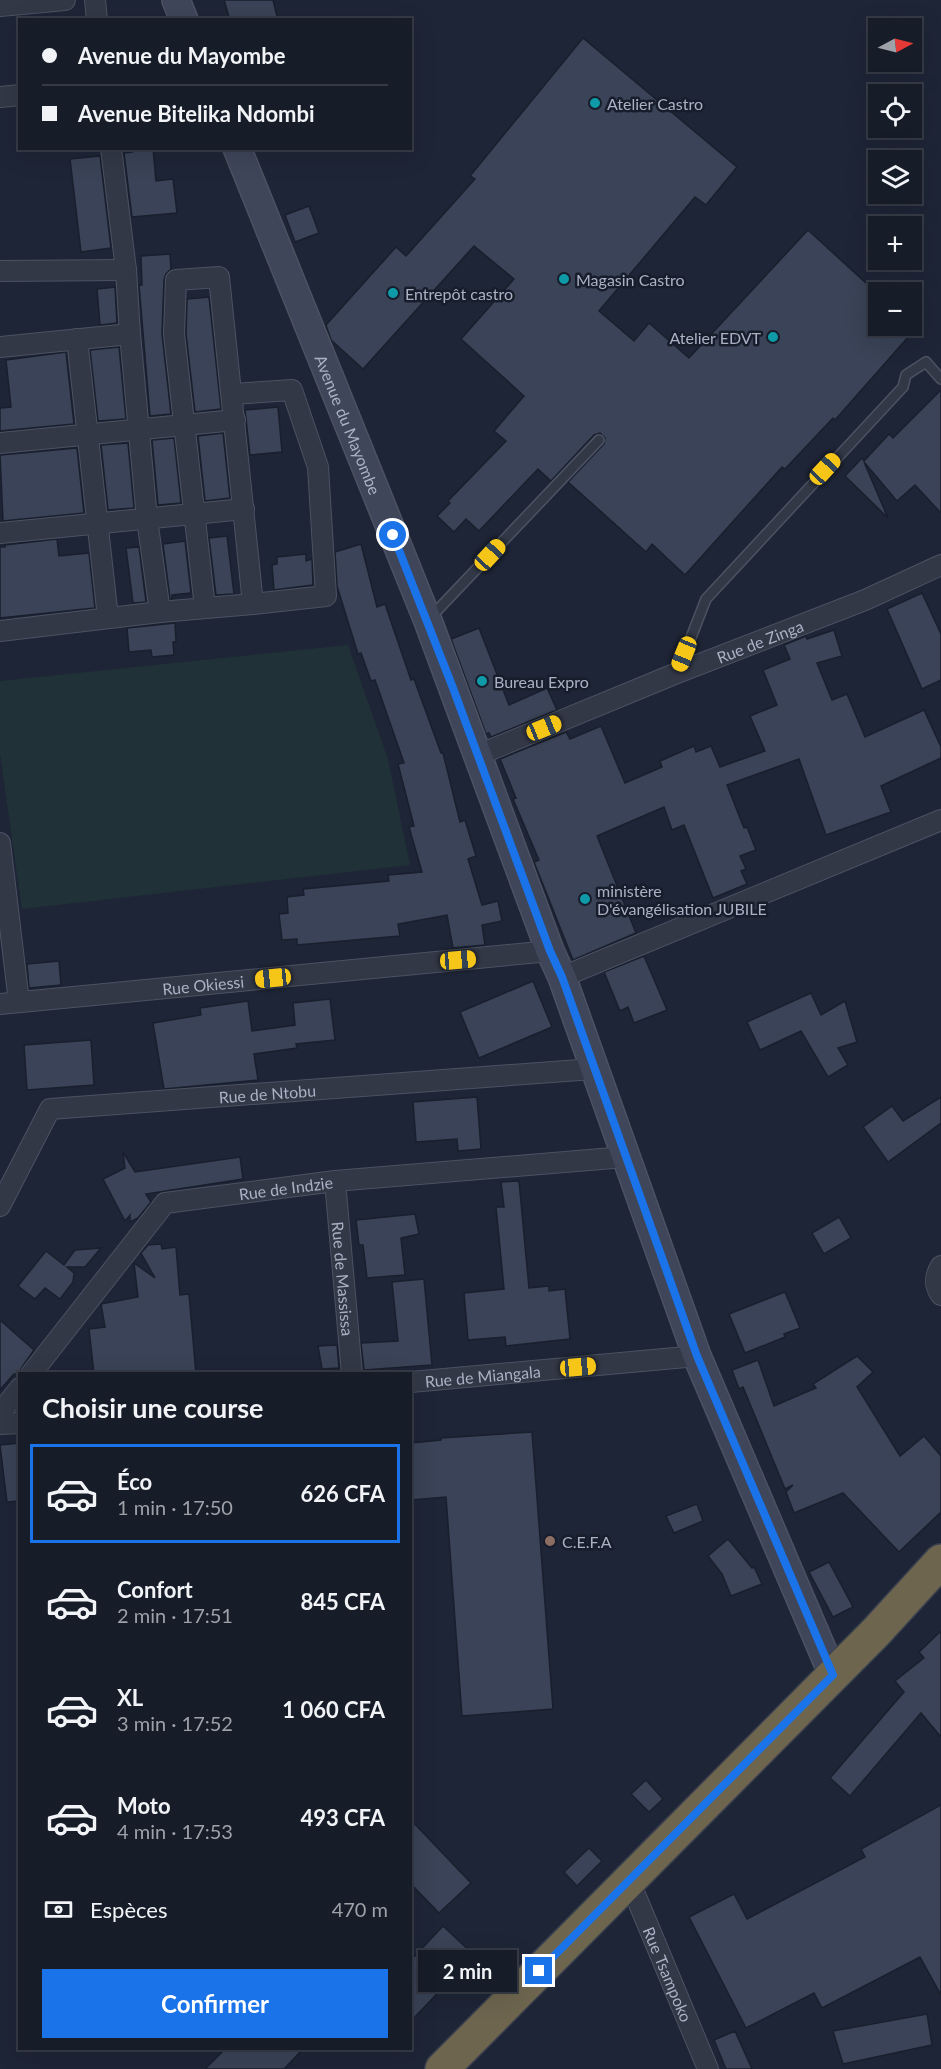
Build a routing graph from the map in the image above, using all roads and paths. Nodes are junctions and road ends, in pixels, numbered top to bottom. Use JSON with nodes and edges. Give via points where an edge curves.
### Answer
{"nodes":[{"id":1,"x":65,"y":0,"type":"edge"},
{"id":2,"x":95,"y":0,"type":"edge"},
{"id":3,"x":177,"y":0,"type":"edge"},
{"id":4,"x":0,"y":6,"type":"edge"},
{"id":5,"x":96,"y":18,"type":"edge"},
{"id":6,"x":183,"y":18,"type":"edge"},
{"id":7,"x":18,"y":95,"type":"edge"},
{"id":8,"x":0,"y":97,"type":"edge"},
{"id":9,"x":111,"y":150,"type":"edge"},
{"id":10,"x":238,"y":150,"type":"edge"},
{"id":11,"x":126,"y":270,"type":"junction"},
{"id":12,"x":0,"y":271,"type":"edge"},
{"id":13,"x":130,"y":334,"type":"junction"},
{"id":14,"x":77,"y":339,"type":"junction"},
{"id":15,"x":0,"y":347,"type":"edge"},
{"id":16,"x":941,"y":379,"type":"edge"},
{"id":17,"x":233,"y":394,"type":"junction"},
{"id":18,"x":235,"y":420,"type":"junction"},
{"id":19,"x":184,"y":425,"type":"junction"},
{"id":20,"x":139,"y":429,"type":"junction"},
{"id":21,"x":87,"y":434,"type":"junction"},
{"id":22,"x":599,"y":440,"type":"dead end"},
{"id":23,"x":0,"y":443,"type":"edge"},
{"id":24,"x":244,"y":509,"type":"junction"},
{"id":25,"x":194,"y":515,"type":"junction"},
{"id":26,"x":147,"y":519,"type":"junction"},
{"id":27,"x":97,"y":524,"type":"junction"},
{"id":28,"x":0,"y":532,"type":"edge"},
{"id":29,"x":941,"y":565,"type":"edge"},
{"id":30,"x":253,"y":604,"type":"junction"},
{"id":31,"x":205,"y":608,"type":"junction"},
{"id":32,"x":160,"y":612,"type":"junction"},
{"id":33,"x":108,"y":618,"type":"junction"},
{"id":34,"x":428,"y":621,"type":"junction"},
{"id":35,"x":0,"y":630,"type":"edge"},
{"id":36,"x":677,"y":673,"type":"junction"},
{"id":37,"x":478,"y":755,"type":"junction"},
{"id":38,"x":941,"y":820,"type":"edge"},
{"id":39,"x":0,"y":843,"type":"edge"},
{"id":40,"x":550,"y":951,"type":"junction"},
{"id":41,"x":562,"y":977,"type":"junction"},
{"id":42,"x":10,"y":1003,"type":"edge"},
{"id":43,"x":593,"y":1069,"type":"junction"},
{"id":44,"x":625,"y":1156,"type":"junction"},
{"id":45,"x":335,"y":1181,"type":"junction"},
{"id":46,"x":0,"y":1206,"type":"edge"},
{"id":47,"x":941,"y":1266,"type":"edge"},
{"id":48,"x":941,"y":1295,"type":"edge"},
{"id":49,"x":697,"y":1356,"type":"junction"},
{"id":50,"x":33,"y":1372,"type":"edge"},
{"id":51,"x":352,"y":1372,"type":"edge"},
{"id":52,"x":412,"y":1382,"type":"edge"},
{"id":53,"x":18,"y":1390,"type":"edge"},
{"id":54,"x":0,"y":1413,"type":"edge"},
{"id":55,"x":18,"y":1422,"type":"edge"},
{"id":56,"x":0,"y":1425,"type":"edge"},
{"id":57,"x":941,"y":1561,"type":"edge"},
{"id":58,"x":833,"y":1675,"type":"junction"},
{"id":59,"x":629,"y":1880,"type":"junction"},
{"id":60,"x":442,"y":2069,"type":"edge"},
{"id":61,"x":708,"y":2069,"type":"edge"}],
"edges":[{"from":1,"to":4,"type":"street"},
{"from":2,"to":5,"type":"street"},
{"from":3,"to":6,"type":"street"},
{"from":7,"to":8,"type":"street"},
{"from":9,"to":11,"type":"street"},
{"from":10,"to":34,"type":"street","name":"Avenue du Mayombe"},
{"from":11,"to":12,"type":"street"},
{"from":11,"to":13,"type":"street"},
{"from":13,"to":14,"type":"street"},
{"from":13,"to":20,"type":"street"},
{"from":14,"to":15,"type":"street"},
{"from":14,"to":21,"type":"street"},
{"from":16,"to":36,"type":"lane","via":[[926,362],[906,375],[903,387],[706,598]]},
{"from":17,"to":18,"type":"street"},
{"from":17,"to":19,"type":"street","via":[[219,277],[176,280],[174,334]]},
{"from":17,"to":30,"type":"street","via":[[292,390],[318,467],[326,596]]},
{"from":18,"to":19,"type":"street"},
{"from":18,"to":24,"type":"street"},
{"from":19,"to":20,"type":"street"},
{"from":19,"to":25,"type":"street"},
{"from":20,"to":21,"type":"street"},
{"from":20,"to":26,"type":"street"},
{"from":21,"to":23,"type":"street"},
{"from":21,"to":27,"type":"street"},
{"from":22,"to":34,"type":"lane"},
{"from":24,"to":25,"type":"street"},
{"from":24,"to":30,"type":"street"},
{"from":25,"to":26,"type":"street"},
{"from":25,"to":31,"type":"street"},
{"from":26,"to":27,"type":"street"},
{"from":26,"to":32,"type":"street"},
{"from":27,"to":28,"type":"street"},
{"from":27,"to":33,"type":"street"},
{"from":29,"to":36,"type":"street","name":"Rue de Zinga","via":[[865,600]]},
{"from":30,"to":31,"type":"street"},
{"from":31,"to":32,"type":"street"},
{"from":32,"to":33,"type":"street"},
{"from":33,"to":35,"type":"street"},
{"from":34,"to":37,"type":"street","name":"Avenue du Mayombe"},
{"from":36,"to":37,"type":"street","name":"Rue de Zinga"},
{"from":37,"to":40,"type":"street","name":"Avenue du Mayombe"},
{"from":38,"to":41,"type":"street"},
{"from":39,"to":42,"type":"street"},
{"from":40,"to":41,"type":"street","name":"Avenue du Mayombe"},
{"from":40,"to":42,"type":"street","name":"Rue Okiessi"},
{"from":41,"to":43,"type":"street","name":"Avenue du Mayombe"},
{"from":43,"to":44,"type":"street","name":"Avenue du Mayombe"},
{"from":43,"to":46,"type":"street","name":"Rue de Ntobu","via":[[50,1109]]},
{"from":44,"to":45,"type":"street","name":"Rue de Indzie"},
{"from":44,"to":49,"type":"street","name":"Avenue du Mayombe"},
{"from":45,"to":50,"type":"street","name":"Rue de Indzie","via":[[165,1203]]},
{"from":45,"to":51,"type":"street","name":"Rue de Massissa"},
{"from":47,"to":48,"type":"street","via":[[935,1280]]},
{"from":49,"to":52,"type":"street","name":"Rue de Miangala"},
{"from":49,"to":58,"type":"street","name":"Avenue du Mayombe"},
{"from":53,"to":54,"type":"street"},
{"from":55,"to":56,"type":"street"},
{"from":57,"to":58,"type":"highway"},
{"from":58,"to":59,"type":"highway"},
{"from":59,"to":60,"type":"highway"},
{"from":59,"to":61,"type":"street","name":"Rue Tsampoko"}]}
